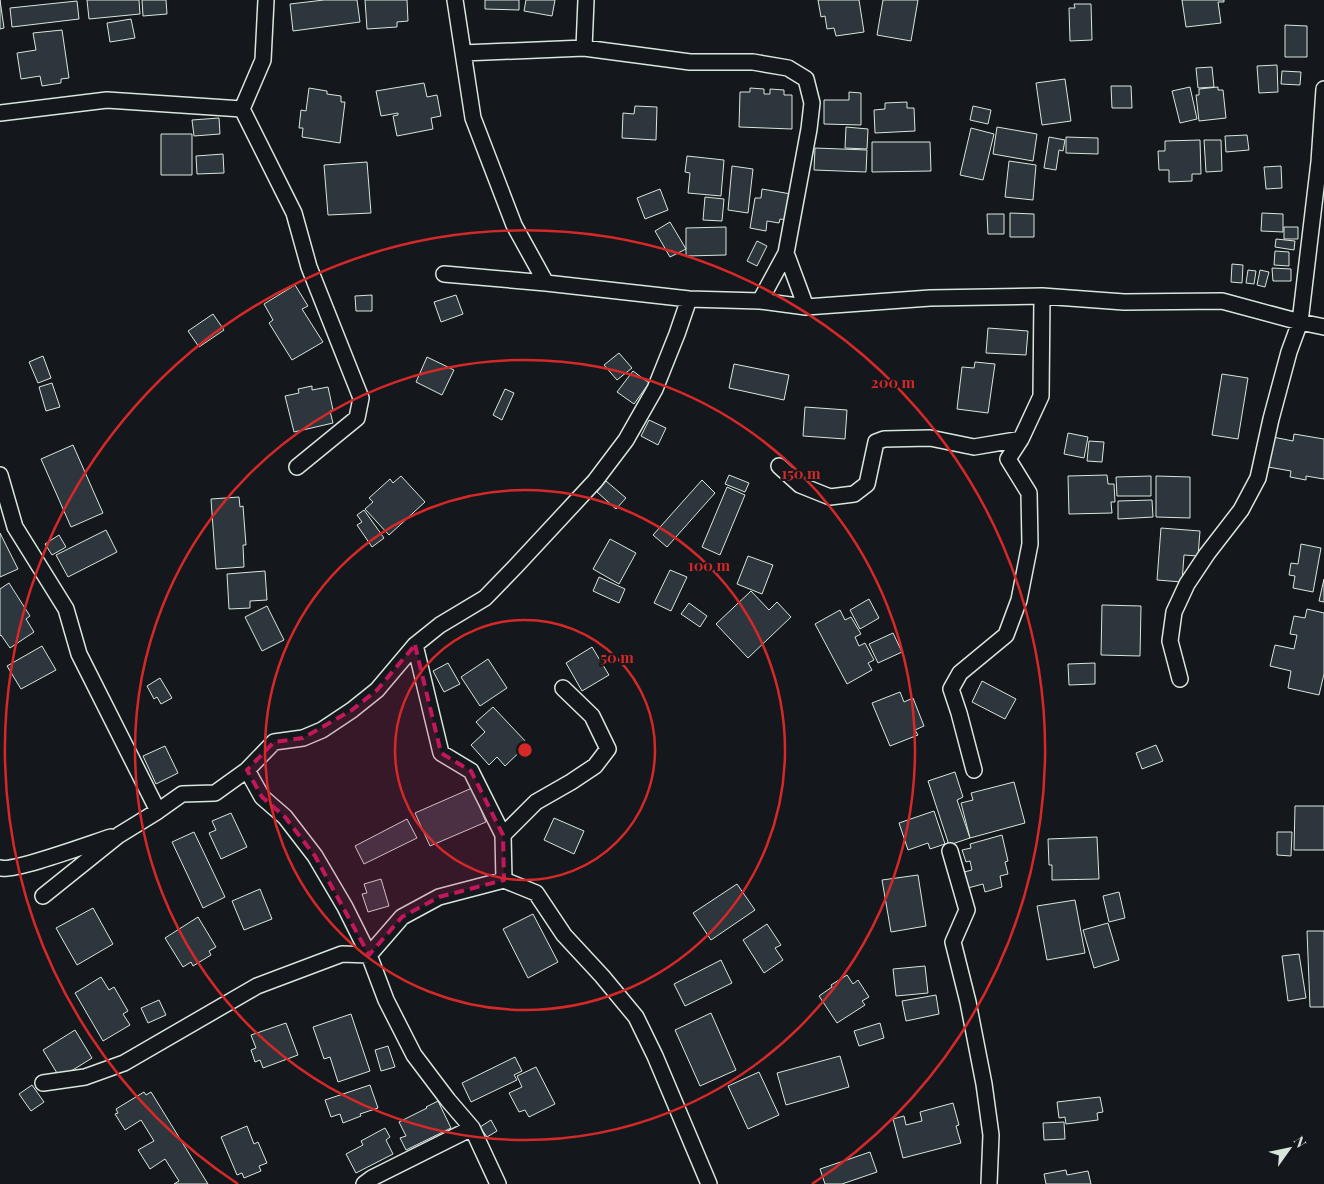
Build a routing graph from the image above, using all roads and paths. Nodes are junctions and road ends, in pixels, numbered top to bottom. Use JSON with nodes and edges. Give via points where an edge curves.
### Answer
{"nodes":[{"id":1,"x":266,"y":0,"type":"edge"},
{"id":2,"x":455,"y":0,"type":"edge"},
{"id":3,"x":586,"y":0,"type":"edge"},
{"id":4,"x":584,"y":48,"type":"junction"},
{"id":5,"x":464,"y":53,"type":"junction"},
{"id":6,"x":1324,"y":89,"type":"edge"},
{"id":7,"x":242,"y":109,"type":"junction"},
{"id":8,"x":0,"y":113,"type":"edge"},
{"id":9,"x":786,"y":253,"type":"junction"},
{"id":10,"x":444,"y":274,"type":"dead end"},
{"id":11,"x":546,"y":283,"type":"junction"},
{"id":12,"x":1042,"y":296,"type":"junction"},
{"id":13,"x":689,"y":299,"type":"junction"},
{"id":14,"x":760,"y":302,"type":"junction"},
{"id":15,"x":806,"y":307,"type":"junction"},
{"id":16,"x":1300,"y":322,"type":"junction"},
{"id":17,"x":1324,"y":327,"type":"edge"},
{"id":18,"x":1021,"y":439,"type":"junction"},
{"id":19,"x":779,"y":466,"type":"dead end"},
{"id":20,"x":297,"y":467,"type":"dead end"},
{"id":21,"x":0,"y":476,"type":"edge"},
{"id":22,"x":415,"y":645,"type":"junction"},
{"id":23,"x":1180,"y":679,"type":"dead end"},
{"id":24,"x":563,"y":688,"type":"dead end"},
{"id":25,"x":247,"y":770,"type":"junction"},
{"id":26,"x":974,"y":770,"type":"dead end"},
{"id":27,"x":158,"y":811,"type":"junction"},
{"id":28,"x":119,"y":835,"type":"junction"},
{"id":29,"x":503,"y":835,"type":"junction"},
{"id":30,"x":950,"y":851,"type":"dead end"},
{"id":31,"x":0,"y":868,"type":"edge"},
{"id":32,"x":504,"y":880,"type":"junction"},
{"id":33,"x":43,"y":896,"type":"dead end"},
{"id":34,"x":370,"y":955,"type":"junction"},
{"id":35,"x":44,"y":1083,"type":"dead end"},
{"id":36,"x":472,"y":1128,"type":"junction"},
{"id":37,"x":364,"y":1184,"type":"edge"},
{"id":38,"x":498,"y":1184,"type":"edge"},
{"id":39,"x":709,"y":1184,"type":"edge"},
{"id":40,"x":989,"y":1184,"type":"edge"}],
"edges":[{"from":1,"to":7,"type":"street","via":[[263,60]]},
{"from":2,"to":5,"type":"street"},
{"from":3,"to":4,"type":"street"},
{"from":4,"to":5,"type":"street"},
{"from":4,"to":9,"type":"street","via":[[690,62],[753,62],[788,68],[806,79],[812,104],[810,129]]},
{"from":5,"to":11,"type":"street","via":[[473,118],[514,225]]},
{"from":6,"to":16,"type":"street","via":[[1319,162]]},
{"from":7,"to":8,"type":"street","via":[[107,100]]},
{"from":7,"to":20,"type":"street","via":[[294,213],[309,267],[361,398],[357,418]]},
{"from":9,"to":14,"type":"street"},
{"from":9,"to":15,"type":"street"},
{"from":10,"to":11,"type":"street"},
{"from":11,"to":13,"type":"street"},
{"from":12,"to":15,"type":"street","via":[[930,298]]},
{"from":12,"to":16,"type":"street","via":[[1124,302],[1222,301]]},
{"from":12,"to":18,"type":"street","via":[[1041,396]]},
{"from":13,"to":14,"type":"street"},
{"from":13,"to":22,"type":"street","via":[[655,390],[626,440],[595,481],[485,598],[440,625]]},
{"from":14,"to":15,"type":"street"},
{"from":16,"to":17,"type":"street"},
{"from":16,"to":23,"type":"street","via":[[1271,419],[1258,478],[1241,510],[1187,584],[1174,612],[1170,641]]},
{"from":18,"to":19,"type":"street","via":[[974,447],[930,438],[884,439],[876,442],[867,484],[854,494],[830,497],[800,485]]},
{"from":18,"to":26,"type":"street","via":[[1008,459],[1029,493],[1030,544],[1019,600],[1006,635],[960,673],[952,689]]},
{"from":21,"to":27,"type":"street","via":[[14,527],[66,609],[79,654]]},
{"from":22,"to":25,"type":"street","via":[[377,690],[352,710],[303,738],[274,742]]},
{"from":22,"to":29,"type":"street","via":[[441,754],[471,771]]},
{"from":24,"to":29,"type":"street","via":[[592,716],[608,748],[595,766],[536,802]]},
{"from":25,"to":27,"type":"street","via":[[215,793],[182,794]]},
{"from":25,"to":34,"type":"street","via":[[262,797],[285,817],[315,856]]},
{"from":27,"to":28,"type":"street"},
{"from":28,"to":31,"type":"street","via":[[25,865]]},
{"from":28,"to":33,"type":"street"},
{"from":29,"to":32,"type":"street"},
{"from":30,"to":40,"type":"street","via":[[967,910],[953,942],[984,1084],[991,1135]]},
{"from":32,"to":34,"type":"street","via":[[438,898],[402,918]]},
{"from":32,"to":39,"type":"street","via":[[536,893],[564,935],[636,1017]]},
{"from":34,"to":35,"type":"street","via":[[342,954],[257,986],[124,1063],[85,1077]]},
{"from":34,"to":36,"type":"street","via":[[386,1000],[414,1055]]},
{"from":36,"to":37,"type":"street"},
{"from":36,"to":38,"type":"street"}]}
